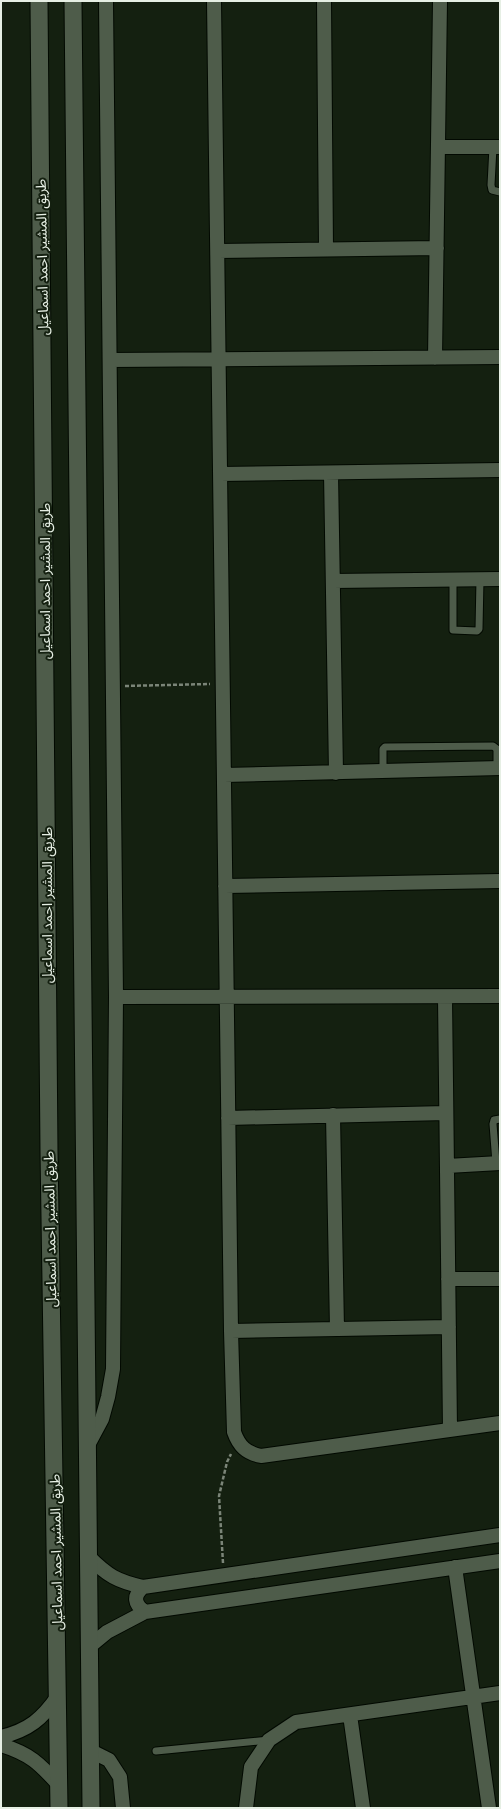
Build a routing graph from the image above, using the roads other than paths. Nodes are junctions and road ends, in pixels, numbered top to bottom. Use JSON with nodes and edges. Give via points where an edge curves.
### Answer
{"nodes":[{"id":1,"x":39,"y":1,"type":"edge"},
{"id":2,"x":73,"y":1,"type":"edge"},
{"id":3,"x":106,"y":1,"type":"edge"},
{"id":4,"x":214,"y":1,"type":"edge"},
{"id":5,"x":324,"y":1,"type":"edge"},
{"id":6,"x":440,"y":1,"type":"edge"},
{"id":7,"x":438,"y":147,"type":"junction"},
{"id":8,"x":496,"y":147,"type":"edge"},
{"id":9,"x":500,"y":192,"type":"edge"},
{"id":10,"x":437,"y":248,"type":"junction"},
{"id":11,"x":326,"y":249,"type":"junction"},
{"id":12,"x":218,"y":251,"type":"junction"},
{"id":13,"x":500,"y":357,"type":"edge"},
{"id":14,"x":435,"y":358,"type":"junction"},
{"id":15,"x":219,"y":359,"type":"junction"},
{"id":16,"x":110,"y":360,"type":"junction"},
{"id":17,"x":500,"y":470,"type":"edge"},
{"id":18,"x":331,"y":473,"type":"junction"},
{"id":19,"x":220,"y":474,"type":"junction"},
{"id":20,"x":480,"y":579,"type":"junction"},
{"id":21,"x":500,"y":579,"type":"edge"},
{"id":22,"x":453,"y":580,"type":"junction"},
{"id":23,"x":333,"y":582,"type":"junction"},
{"id":24,"x":498,"y":768,"type":"edge"},
{"id":25,"x":383,"y":771,"type":"junction"},
{"id":26,"x":336,"y":772,"type":"junction"},
{"id":27,"x":224,"y":775,"type":"junction"},
{"id":28,"x":500,"y":881,"type":"edge"},
{"id":29,"x":226,"y":886,"type":"junction"},
{"id":30,"x":500,"y":996,"type":"edge"},
{"id":31,"x":116,"y":997,"type":"junction"},
{"id":32,"x":227,"y":997,"type":"junction"},
{"id":33,"x":445,"y":997,"type":"junction"},
{"id":34,"x":446,"y":1113,"type":"junction"},
{"id":35,"x":333,"y":1116,"type":"junction"},
{"id":36,"x":228,"y":1118,"type":"junction"},
{"id":37,"x":500,"y":1119,"type":"edge"},
{"id":38,"x":498,"y":1163,"type":"edge"},
{"id":39,"x":447,"y":1166,"type":"junction"},
{"id":40,"x":500,"y":1279,"type":"edge"},
{"id":41,"x":448,"y":1280,"type":"junction"},
{"id":42,"x":449,"y":1327,"type":"junction"},
{"id":43,"x":337,"y":1329,"type":"junction"},
{"id":44,"x":231,"y":1331,"type":"junction"},
{"id":45,"x":500,"y":1423,"type":"edge"},
{"id":46,"x":450,"y":1430,"type":"junction"},
{"id":47,"x":87,"y":1447,"type":"junction"},
{"id":48,"x":500,"y":1535,"type":"edge"},
{"id":49,"x":89,"y":1557,"type":"junction"},
{"id":50,"x":500,"y":1561,"type":"edge"},
{"id":51,"x":455,"y":1567,"type":"junction"},
{"id":52,"x":143,"y":1587,"type":"junction"},
{"id":53,"x":145,"y":1612,"type":"junction"},
{"id":54,"x":90,"y":1646,"type":"junction"},
{"id":55,"x":500,"y":1693,"type":"edge"},
{"id":56,"x":58,"y":1696,"type":"junction"},
{"id":57,"x":474,"y":1697,"type":"junction"},
{"id":58,"x":350,"y":1715,"type":"junction"},
{"id":59,"x":1,"y":1737,"type":"edge"},
{"id":60,"x":269,"y":1740,"type":"junction"},
{"id":61,"x":1,"y":1745,"type":"edge"},
{"id":62,"x":90,"y":1751,"type":"junction"},
{"id":63,"x":156,"y":1751,"type":"dead end"},
{"id":64,"x":59,"y":1785,"type":"junction"},
{"id":65,"x":59,"y":1808,"type":"edge"},
{"id":66,"x":91,"y":1808,"type":"edge"},
{"id":67,"x":123,"y":1808,"type":"edge"},
{"id":68,"x":246,"y":1808,"type":"edge"},
{"id":69,"x":363,"y":1808,"type":"edge"},
{"id":70,"x":489,"y":1808,"type":"edge"}],
"edges":[{"from":1,"to":56,"type":"street","name":"طريق المشير احمد اسماعيل","via":[[48,1144]]},
{"from":2,"to":47,"type":"street"},
{"from":3,"to":16,"type":"street"},
{"from":4,"to":12,"type":"street"},
{"from":5,"to":11,"type":"street"},
{"from":6,"to":7,"type":"street"},
{"from":7,"to":8,"type":"street"},
{"from":7,"to":10,"type":"street"},
{"from":8,"to":9,"type":"lane","via":[[491,186],[492,190]]},
{"from":10,"to":11,"type":"street"},
{"from":10,"to":14,"type":"street"},
{"from":11,"to":12,"type":"street"},
{"from":12,"to":15,"type":"street"},
{"from":13,"to":14,"type":"street"},
{"from":14,"to":15,"type":"street"},
{"from":15,"to":16,"type":"street"},
{"from":15,"to":19,"type":"street"},
{"from":16,"to":31,"type":"street"},
{"from":17,"to":18,"type":"street"},
{"from":18,"to":19,"type":"street"},
{"from":18,"to":23,"type":"street"},
{"from":19,"to":27,"type":"street"},
{"from":20,"to":21,"type":"street"},
{"from":20,"to":22,"type":"street"},
{"from":20,"to":22,"type":"lane","via":[[477,631],[453,630]]},
{"from":22,"to":23,"type":"street"},
{"from":23,"to":26,"type":"street"},
{"from":24,"to":25,"type":"street"},
{"from":24,"to":25,"type":"lane","via":[[497,749],[493,746],[385,747]]},
{"from":25,"to":26,"type":"street"},
{"from":26,"to":27,"type":"street"},
{"from":27,"to":29,"type":"street"},
{"from":28,"to":29,"type":"street"},
{"from":29,"to":32,"type":"street"},
{"from":30,"to":33,"type":"street"},
{"from":31,"to":32,"type":"street"},
{"from":31,"to":47,"type":"street","via":[[113,1369],[102,1419]]},
{"from":32,"to":33,"type":"street"},
{"from":32,"to":36,"type":"street"},
{"from":33,"to":34,"type":"street"},
{"from":34,"to":35,"type":"street"},
{"from":34,"to":39,"type":"street"},
{"from":35,"to":36,"type":"street"},
{"from":35,"to":43,"type":"street"},
{"from":36,"to":44,"type":"street"},
{"from":37,"to":38,"type":"lane","via":[[494,1120]]},
{"from":38,"to":39,"type":"street"},
{"from":39,"to":41,"type":"street"},
{"from":40,"to":41,"type":"street"},
{"from":41,"to":42,"type":"street"},
{"from":42,"to":43,"type":"street"},
{"from":42,"to":46,"type":"street"},
{"from":43,"to":44,"type":"street"},
{"from":44,"to":46,"type":"street","via":[[234,1432],[237,1441],[247,1452],[262,1456]]},
{"from":45,"to":46,"type":"street"},
{"from":47,"to":49,"type":"street"},
{"from":48,"to":52,"type":"street"},
{"from":49,"to":52,"type":"street","via":[[104,1572],[122,1583]]},
{"from":49,"to":54,"type":"street"},
{"from":50,"to":51,"type":"street"},
{"from":51,"to":53,"type":"street"},
{"from":51,"to":57,"type":"street"},
{"from":52,"to":53,"type":"street","via":[[137,1592],[136,1600],[138,1607]]},
{"from":53,"to":54,"type":"street","via":[[107,1632]]},
{"from":54,"to":62,"type":"street"},
{"from":55,"to":57,"type":"street"},
{"from":56,"to":59,"type":"street","via":[[31,1725]]},
{"from":56,"to":64,"type":"street","name":"طريق المشير احمد اسماعيل"},
{"from":57,"to":58,"type":"street"},
{"from":57,"to":70,"type":"street"},
{"from":58,"to":60,"type":"street","via":[[296,1722]]},
{"from":58,"to":69,"type":"street"},
{"from":60,"to":63,"type":"lane"},
{"from":60,"to":68,"type":"street","via":[[251,1767]]},
{"from":61,"to":64,"type":"street","via":[[27,1755]]},
{"from":62,"to":66,"type":"street"},
{"from":62,"to":67,"type":"street","via":[[109,1760],[120,1777]]},
{"from":64,"to":65,"type":"street","name":"طريق المشير احمد اسماعيل"}]}
